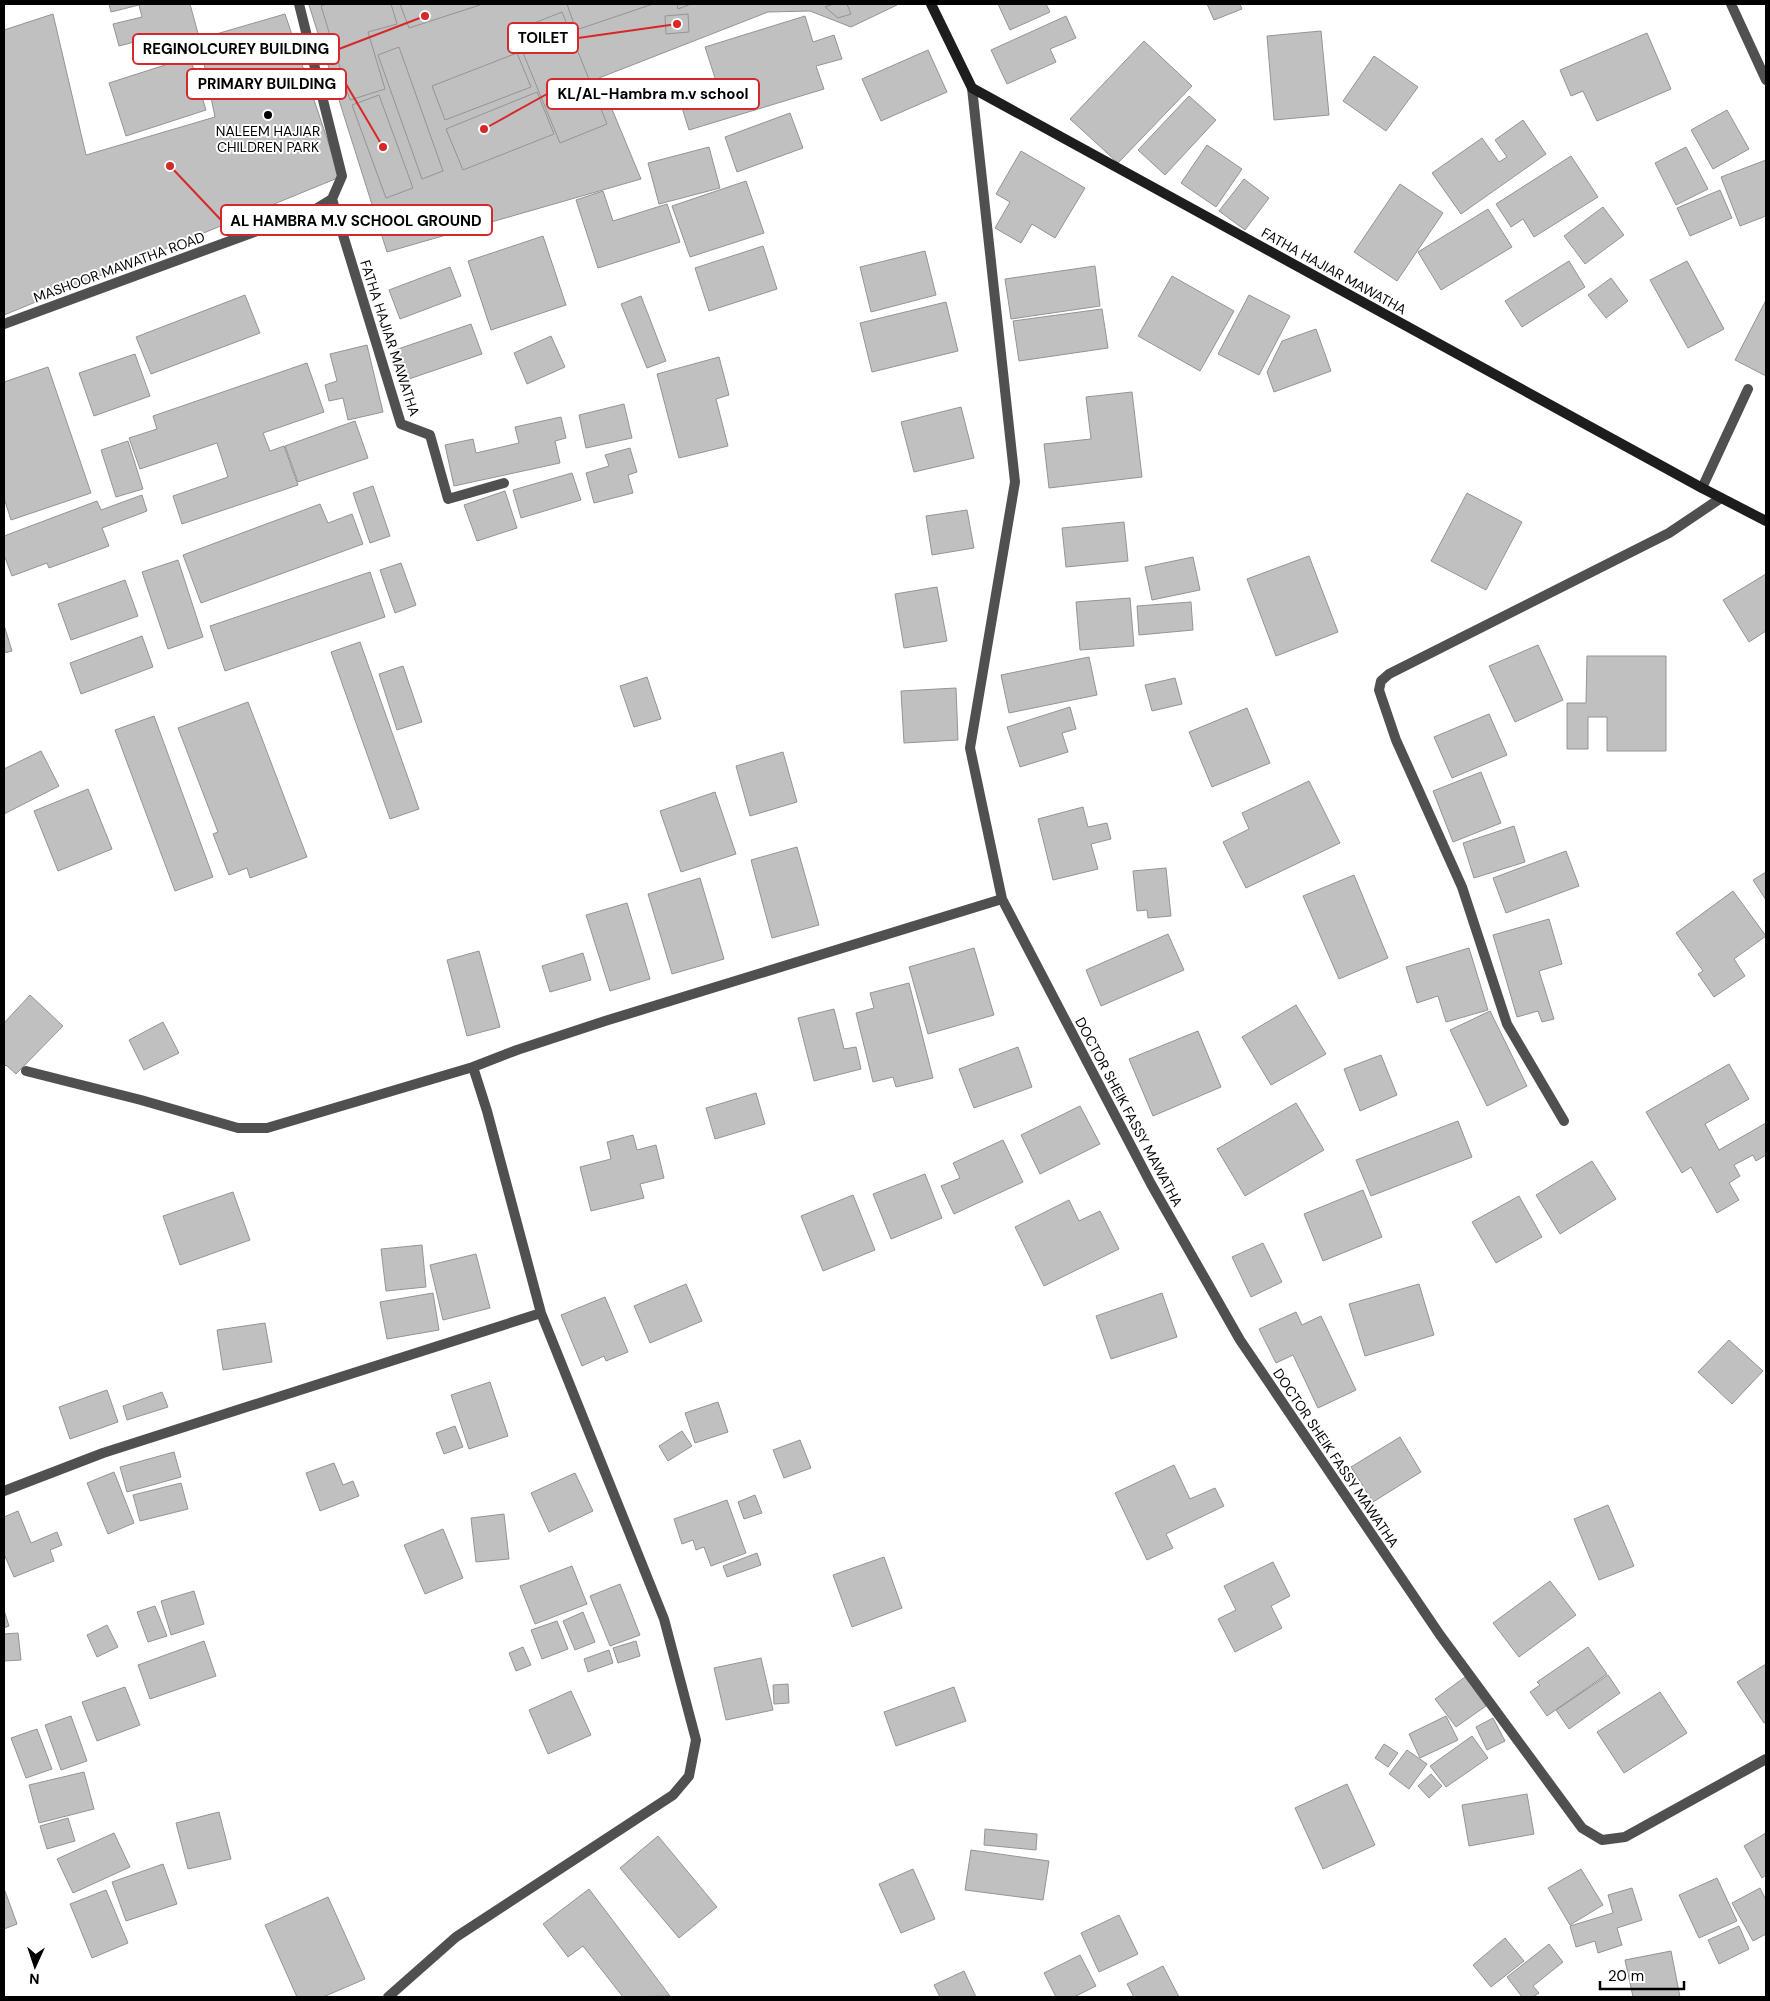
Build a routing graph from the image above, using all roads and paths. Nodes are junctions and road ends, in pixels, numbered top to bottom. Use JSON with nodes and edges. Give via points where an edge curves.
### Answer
{"nodes":[{"id":1,"x":299,"y":4,"type":"edge"},
{"id":2,"x":931,"y":4,"type":"edge"},
{"id":3,"x":1731,"y":4,"type":"edge"},
{"id":4,"x":1766,"y":80,"type":"edge"},
{"id":5,"x":972,"y":88,"type":"junction"},
{"id":6,"x":332,"y":199,"type":"junction"},
{"id":7,"x":4,"y":324,"type":"edge"},
{"id":8,"x":1748,"y":390,"type":"dead end"},
{"id":9,"x":504,"y":483,"type":"dead end"},
{"id":10,"x":1702,"y":488,"type":"junction"},
{"id":11,"x":1721,"y":498,"type":"junction"},
{"id":12,"x":1766,"y":521,"type":"edge"},
{"id":13,"x":1002,"y":899,"type":"junction"},
{"id":14,"x":473,"y":1067,"type":"junction"},
{"id":15,"x":26,"y":1071,"type":"dead end"},
{"id":16,"x":1564,"y":1121,"type":"dead end"},
{"id":17,"x":541,"y":1313,"type":"junction"},
{"id":18,"x":4,"y":1492,"type":"edge"},
{"id":19,"x":1766,"y":1759,"type":"edge"},
{"id":20,"x":388,"y":1997,"type":"edge"}],
"edges":[{"from":1,"to":6,"type":"street","via":[[342,176]]},
{"from":2,"to":5,"type":"street"},
{"from":3,"to":4,"type":"street"},
{"from":5,"to":10,"type":"street","name":"FATHA HAJIAR MAWATHA"},
{"from":5,"to":13,"type":"street","name":"DOCTOR SHEIK FASSY MAWATHA","via":[[1015,482],[970,748]]},
{"from":6,"to":7,"type":"street","name":"MASHOOR MAWATHA ROAD","via":[[314,210]]},
{"from":6,"to":9,"type":"street","name":"FATHA HAJIAR MAWATHA","via":[[401,424],[430,436],[448,500]]},
{"from":8,"to":10,"type":"street"},
{"from":10,"to":11,"type":"street","name":"FATHA HAJIAR MAWATHA"},
{"from":11,"to":12,"type":"street","name":"FATHA HAJIAR MAWATHA"},
{"from":11,"to":16,"type":"street","via":[[1669,533],[1389,674],[1381,681],[1379,690],[1396,740],[1462,887],[1507,1024]]},
{"from":13,"to":14,"type":"street","via":[[605,1021]]},
{"from":13,"to":19,"type":"street","name":"DOCTOR SHEIK FASSY MAWATHA","via":[[1150,1184],[1240,1340],[1440,1635],[1582,1828],[1602,1840],[1625,1838]]},
{"from":14,"to":15,"type":"street","via":[[267,1128],[238,1128]]},
{"from":14,"to":17,"type":"street"},
{"from":17,"to":18,"type":"street","via":[[103,1453]]},
{"from":17,"to":20,"type":"street","via":[[664,1619],[696,1740],[689,1776],[673,1795],[456,1937]]}]}
